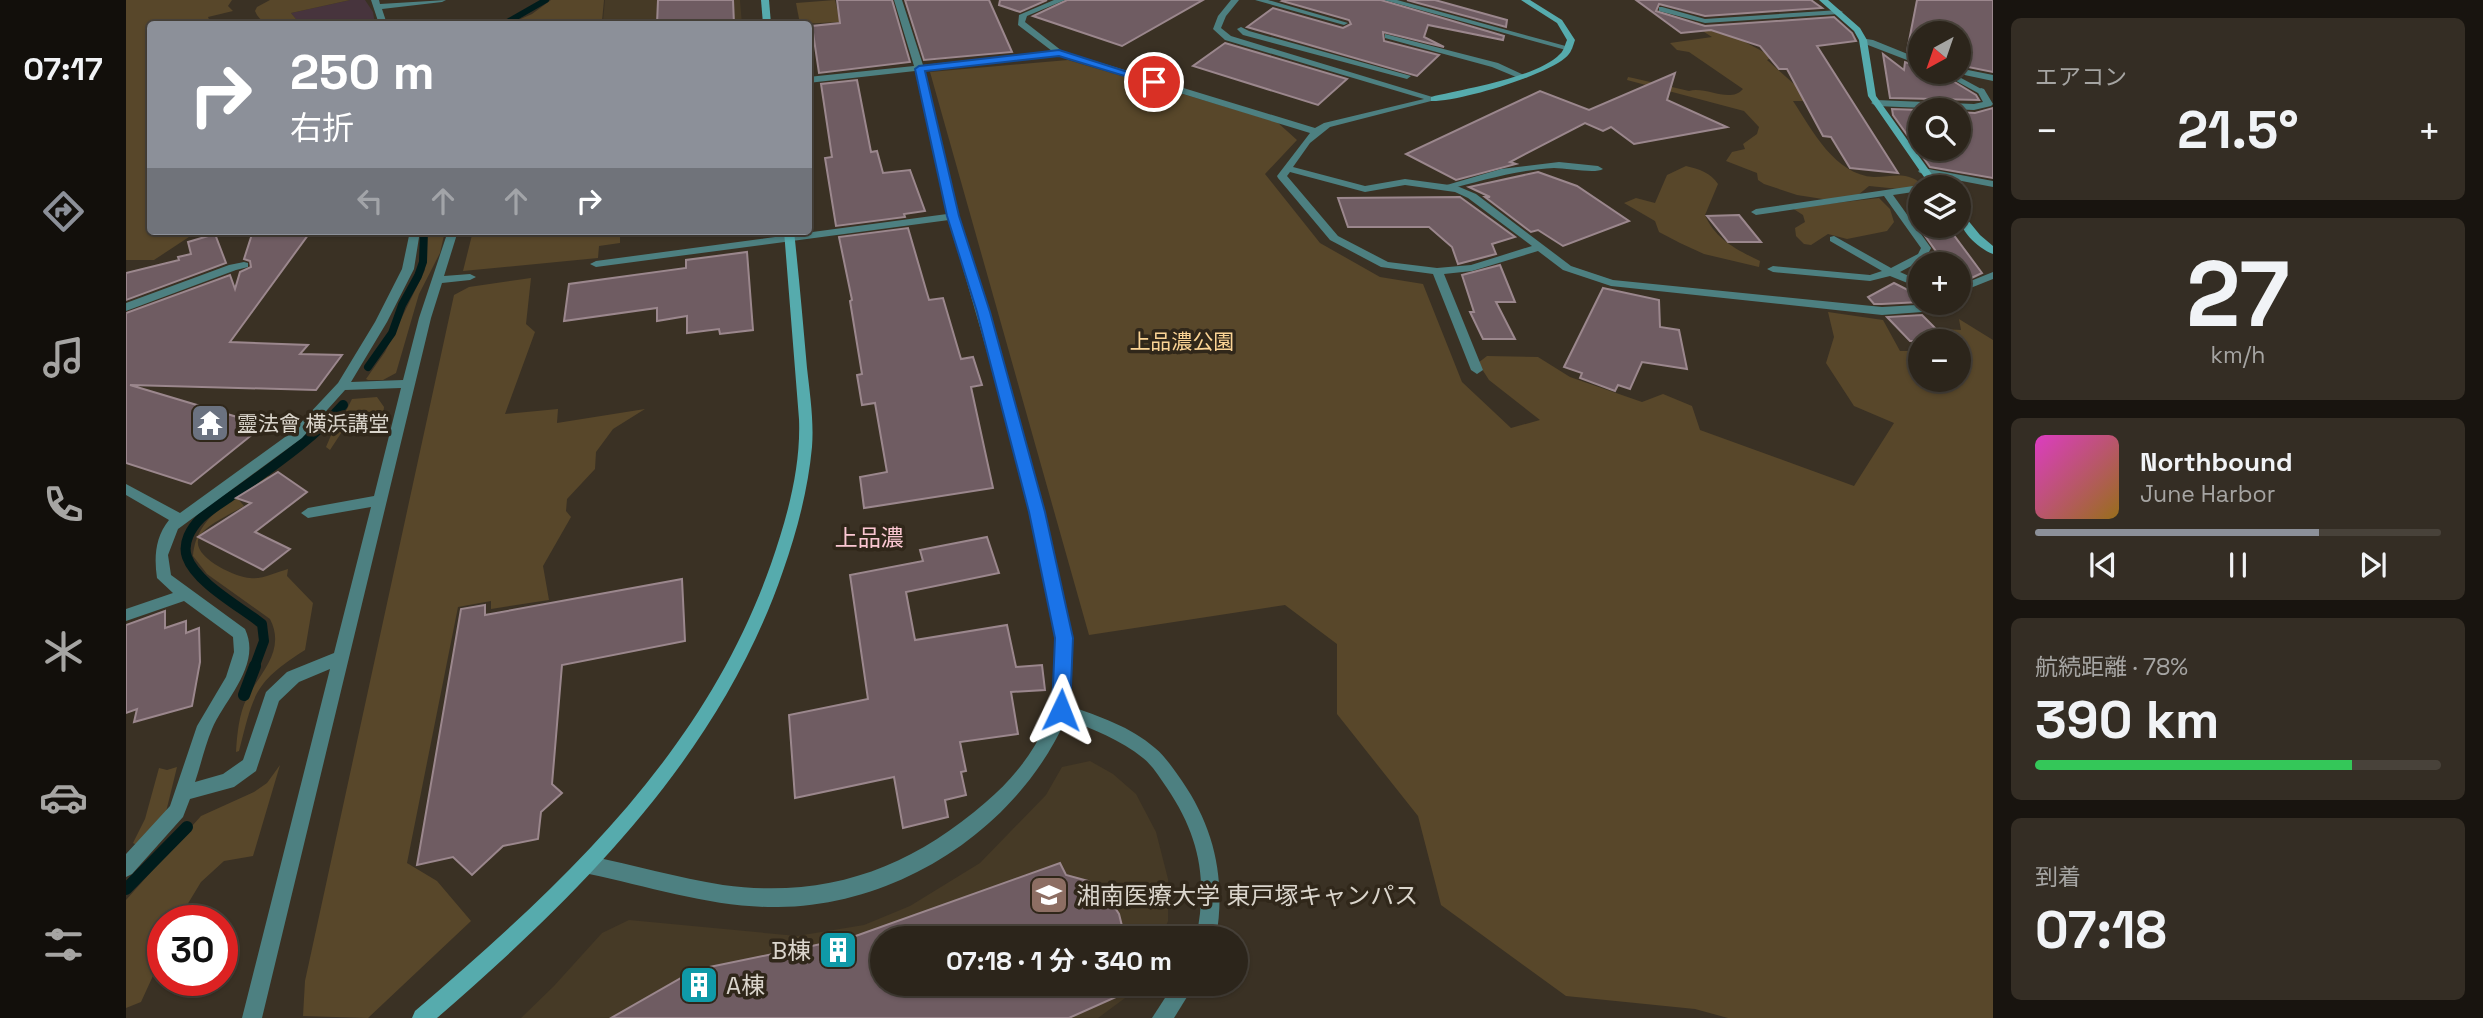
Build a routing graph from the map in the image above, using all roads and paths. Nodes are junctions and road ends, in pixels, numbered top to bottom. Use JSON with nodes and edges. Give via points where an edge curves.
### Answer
{"nodes":[{"id":1,"x":442,"y":0,"type":"edge"},
{"id":2,"x":765,"y":0,"type":"edge"},
{"id":3,"x":898,"y":0,"type":"edge"},
{"id":4,"x":1060,"y":0,"type":"edge"},
{"id":5,"x":1236,"y":0,"type":"edge"},
{"id":6,"x":1259,"y":0,"type":"edge"},
{"id":7,"x":1388,"y":0,"type":"edge"},
{"id":8,"x":1525,"y":0,"type":"edge"},
{"id":9,"x":1823,"y":0,"type":"edge"},
{"id":10,"x":377,"y":3,"type":"edge"},
{"id":11,"x":1662,"y":9,"type":"dead end"},
{"id":12,"x":1839,"y":12,"type":"junction"},
{"id":13,"x":382,"y":21,"type":"edge"},
{"id":14,"x":767,"y":21,"type":"edge"},
{"id":15,"x":1344,"y":23,"type":"dead end"},
{"id":16,"x":1241,"y":29,"type":"dead end"},
{"id":17,"x":1388,"y":36,"type":"dead end"},
{"id":18,"x":1863,"y":40,"type":"junction"},
{"id":19,"x":1569,"y":48,"type":"junction"},
{"id":20,"x":1059,"y":53,"type":"junction"},
{"id":21,"x":1325,"y":54,"type":"junction"},
{"id":22,"x":1908,"y":60,"type":"edge"},
{"id":23,"x":1312,"y":64,"type":"junction"},
{"id":24,"x":919,"y":69,"type":"junction"},
{"id":25,"x":1971,"y":74,"type":"edge"},
{"id":26,"x":1407,"y":76,"type":"dead end"},
{"id":27,"x":1524,"y":77,"type":"junction"},
{"id":28,"x":1993,"y":78,"type":"edge"},
{"id":29,"x":812,"y":80,"type":"edge"},
{"id":30,"x":1967,"y":84,"type":"edge"},
{"id":31,"x":1434,"y":100,"type":"junction"},
{"id":32,"x":1876,"y":103,"type":"junction"},
{"id":33,"x":1991,"y":105,"type":"edge"},
{"id":34,"x":1315,"y":131,"type":"junction"},
{"id":35,"x":1287,"y":168,"type":"junction"},
{"id":36,"x":1598,"y":169,"type":"dead end"},
{"id":37,"x":1923,"y":172,"type":"junction"},
{"id":38,"x":1925,"y":175,"type":"edge"},
{"id":39,"x":1993,"y":184,"type":"edge"},
{"id":40,"x":1445,"y":187,"type":"junction"},
{"id":41,"x":1908,"y":190,"type":"edge"},
{"id":42,"x":1887,"y":194,"type":"junction"},
{"id":43,"x":1755,"y":212,"type":"dead end"},
{"id":44,"x":953,"y":216,"type":"junction"},
{"id":45,"x":812,"y":231,"type":"edge"},
{"id":46,"x":1971,"y":231,"type":"edge"},
{"id":47,"x":414,"y":235,"type":"edge"},
{"id":48,"x":452,"y":235,"type":"edge"},
{"id":49,"x":783,"y":235,"type":"edge"},
{"id":50,"x":789,"y":235,"type":"edge"},
{"id":51,"x":1834,"y":239,"type":"dead end"},
{"id":52,"x":1538,"y":248,"type":"junction"},
{"id":53,"x":1993,"y":251,"type":"edge"},
{"id":54,"x":596,"y":264,"type":"dead end"},
{"id":55,"x":244,"y":265,"type":"dead end"},
{"id":56,"x":1773,"y":269,"type":"dead end"},
{"id":57,"x":1437,"y":271,"type":"junction"},
{"id":58,"x":1891,"y":272,"type":"junction"},
{"id":59,"x":1993,"y":275,"type":"edge"},
{"id":60,"x":470,"y":277,"type":"dead end"},
{"id":61,"x":437,"y":280,"type":"junction"},
{"id":62,"x":1908,"y":280,"type":"edge"},
{"id":63,"x":1971,"y":284,"type":"edge"},
{"id":64,"x":126,"y":307,"type":"edge"},
{"id":65,"x":1908,"y":309,"type":"edge"},
{"id":66,"x":1477,"y":370,"type":"dead end"},
{"id":67,"x":408,"y":384,"type":"junction"},
{"id":68,"x":342,"y":386,"type":"junction"},
{"id":69,"x":126,"y":489,"type":"edge"},
{"id":70,"x":379,"y":500,"type":"junction"},
{"id":71,"x":308,"y":513,"type":"dead end"},
{"id":72,"x":180,"y":520,"type":"junction"},
{"id":73,"x":186,"y":594,"type":"junction"},
{"id":74,"x":126,"y":615,"type":"edge"},
{"id":75,"x":340,"y":658,"type":"junction"},
{"id":76,"x":1061,"y":710,"type":"junction"},
{"id":77,"x":183,"y":793,"type":"junction"},
{"id":78,"x":589,"y":865,"type":"junction"},
{"id":79,"x":126,"y":868,"type":"edge"},
{"id":80,"x":1209,"y":926,"type":"edge"},
{"id":81,"x":1177,"y":996,"type":"edge"},
{"id":82,"x":252,"y":1018,"type":"edge"},
{"id":83,"x":422,"y":1018,"type":"edge"},
{"id":84,"x":1162,"y":1018,"type":"edge"}],
"edges":[{"from":1,"to":10,"type":"street"},
{"from":2,"to":14,"type":"street"},
{"from":3,"to":24,"type":"street"},
{"from":4,"to":20,"type":"street","via":[[1023,15],[1021,23]]},
{"from":5,"to":23,"type":"street","via":[[1217,29],[1228,38]]},
{"from":6,"to":15,"type":"street"},
{"from":7,"to":19,"type":"street"},
{"from":8,"to":19,"type":"street","via":[[1562,22],[1571,33]]},
{"from":9,"to":12,"type":"street"},
{"from":10,"to":13,"type":"street"},
{"from":11,"to":12,"type":"street","via":[[1705,20]]},
{"from":12,"to":18,"type":"street"},
{"from":16,"to":21,"type":"street"},
{"from":17,"to":27,"type":"street"},
{"from":18,"to":22,"type":"street"},
{"from":18,"to":32,"type":"street"},
{"from":19,"to":27,"type":"street","via":[[1555,63]]},
{"from":20,"to":24,"type":"street"},
{"from":20,"to":34,"type":"street"},
{"from":21,"to":23,"type":"street"},
{"from":21,"to":26,"type":"street"},
{"from":23,"to":31,"type":"street"},
{"from":24,"to":29,"type":"street"},
{"from":24,"to":44,"type":"street"},
{"from":25,"to":28,"type":"street"},
{"from":27,"to":31,"type":"street"},
{"from":30,"to":33,"type":"street","via":[[1981,91]]},
{"from":31,"to":34,"type":"street"},
{"from":32,"to":33,"type":"street"},
{"from":32,"to":37,"type":"street"},
{"from":34,"to":35,"type":"street"},
{"from":35,"to":40,"type":"street","via":[[1364,189],[1405,182]]},
{"from":35,"to":57,"type":"street","via":[[1282,176],[1334,237],[1385,264]]},
{"from":36,"to":40,"type":"street","via":[[1580,165],[1507,169]]},
{"from":37,"to":38,"type":"street"},
{"from":37,"to":39,"type":"street"},
{"from":40,"to":52,"type":"street","via":[[1472,195]]},
{"from":41,"to":42,"type":"street"},
{"from":42,"to":43,"type":"street"},
{"from":42,"to":58,"type":"street","via":[[1926,248],[1923,256]]},
{"from":44,"to":45,"type":"street"},
{"from":44,"to":76,"type":"street","via":[[1037,512],[1064,638]]},
{"from":46,"to":53,"type":"street"},
{"from":47,"to":68,"type":"street","via":[[408,269]]},
{"from":48,"to":61,"type":"street"},
{"from":49,"to":54,"type":"street"},
{"from":50,"to":78,"type":"street","via":[[806,432],[799,493],[778,570],[752,632],[706,718]]},
{"from":51,"to":58,"type":"street"},
{"from":52,"to":57,"type":"street","via":[[1472,268]]},
{"from":52,"to":65,"type":"street","via":[[1567,268],[1635,287]]},
{"from":55,"to":64,"type":"street"},
{"from":56,"to":58,"type":"street","via":[[1870,278]]},
{"from":57,"to":66,"type":"street"},
{"from":58,"to":62,"type":"street"},
{"from":59,"to":63,"type":"street"},
{"from":60,"to":61,"type":"street"},
{"from":61,"to":67,"type":"street"},
{"from":67,"to":68,"type":"street"},
{"from":67,"to":70,"type":"street"},
{"from":68,"to":72,"type":"street","via":[[297,435]]},
{"from":69,"to":72,"type":"street"},
{"from":70,"to":71,"type":"street"},
{"from":70,"to":75,"type":"street"},
{"from":72,"to":73,"type":"street","via":[[172,526],[161,555],[164,578]]},
{"from":73,"to":74,"type":"street"},
{"from":73,"to":77,"type":"street","via":[[240,634],[242,652],[233,679],[205,726]]},
{"from":75,"to":77,"type":"street","via":[[293,677],[272,697],[250,765],[228,780]]},
{"from":75,"to":82,"type":"street"},
{"from":76,"to":78,"type":"street","via":[[1017,783],[978,822],[887,878],[836,894],[740,896]]},
{"from":76,"to":80,"type":"street","via":[[1109,727],[1151,754],[1189,803],[1210,857]]},
{"from":77,"to":79,"type":"street","via":[[177,811]]},
{"from":78,"to":83,"type":"street","via":[[502,951]]},
{"from":81,"to":84,"type":"street"}]}
